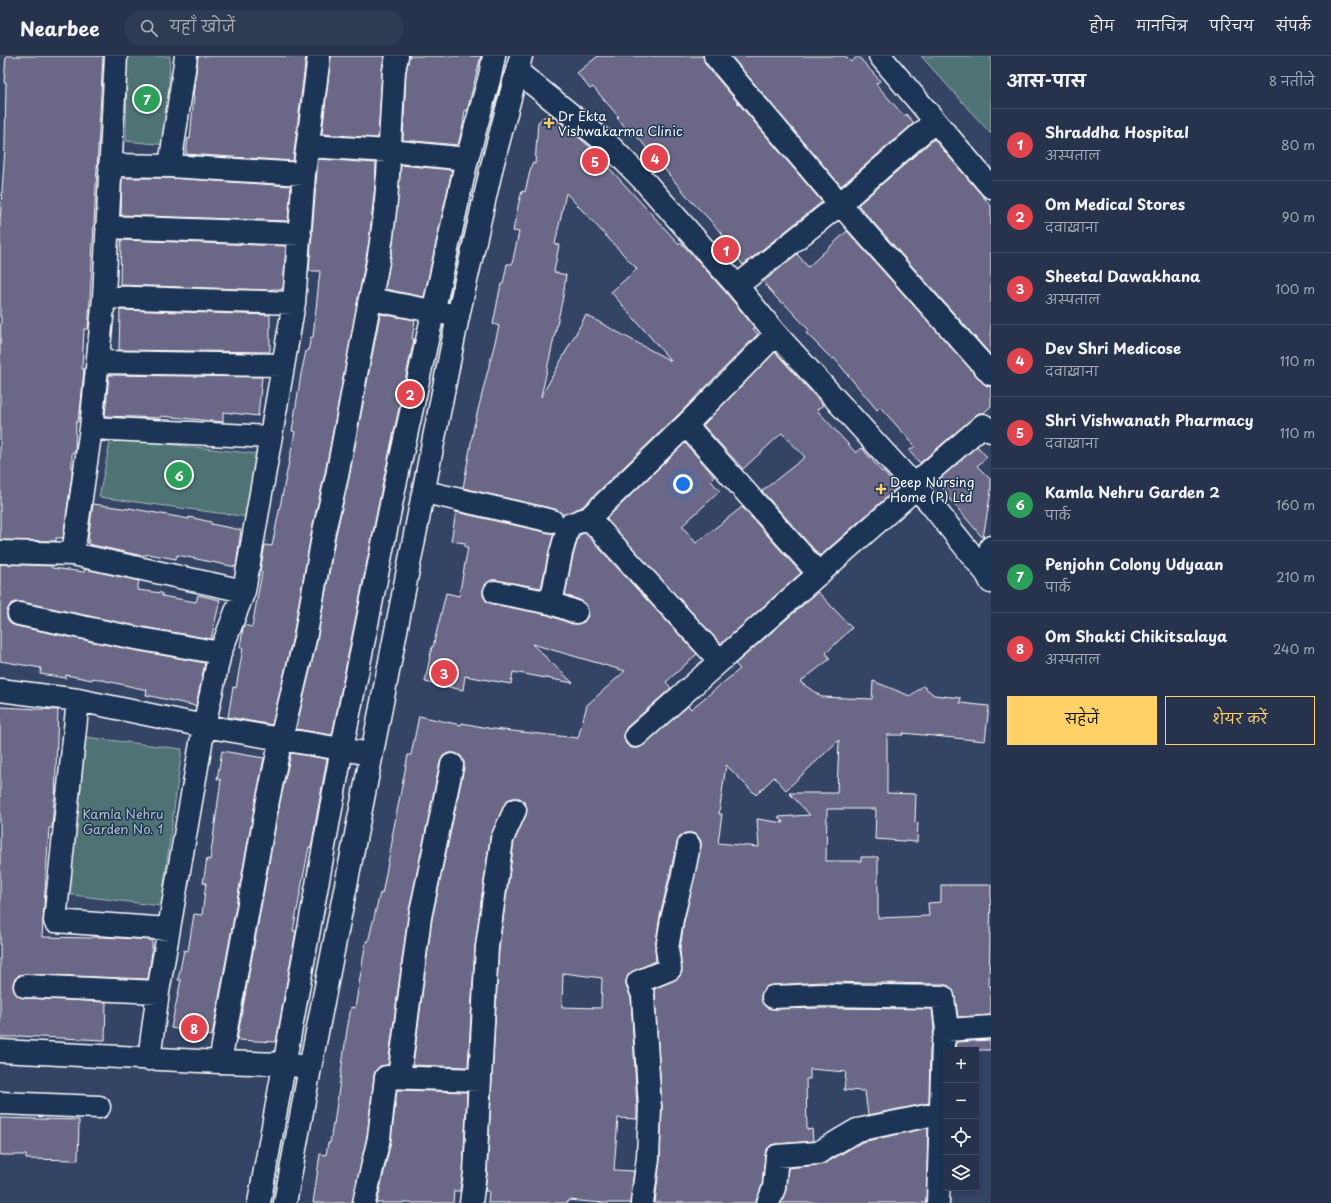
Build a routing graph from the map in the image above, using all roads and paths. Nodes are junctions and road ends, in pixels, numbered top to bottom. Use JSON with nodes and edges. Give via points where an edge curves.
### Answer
{"nodes":[{"id":1,"x":116,"y":56,"type":"edge"},
{"id":2,"x":186,"y":56,"type":"edge"},
{"id":3,"x":319,"y":56,"type":"edge"},
{"id":4,"x":396,"y":56,"type":"edge"},
{"id":5,"x":494,"y":56,"type":"edge"},
{"id":6,"x":715,"y":56,"type":"edge"},
{"id":7,"x":880,"y":56,"type":"edge"},
{"id":8,"x":519,"y":64,"type":"edge"},
{"id":9,"x":935,"y":121,"type":"junction"},
{"id":10,"x":308,"y":146,"type":"junction"},
{"id":11,"x":389,"y":151,"type":"junction"},
{"id":12,"x":467,"y":159,"type":"junction"},
{"id":13,"x":110,"y":165,"type":"junction"},
{"id":14,"x":170,"y":166,"type":"junction"},
{"id":15,"x":304,"y":174,"type":"junction"},
{"id":16,"x":991,"y":188,"type":"edge"},
{"id":17,"x":840,"y":204,"type":"junction"},
{"id":18,"x":107,"y":227,"type":"junction"},
{"id":19,"x":300,"y":234,"type":"junction"},
{"id":20,"x":738,"y":286,"type":"junction"},
{"id":21,"x":104,"y":297,"type":"junction"},
{"id":22,"x":370,"y":299,"type":"junction"},
{"id":23,"x":294,"y":302,"type":"junction"},
{"id":24,"x":432,"y":310,"type":"junction"},
{"id":25,"x":458,"y":316,"type":"junction"},
{"id":26,"x":776,"y":334,"type":"junction"},
{"id":27,"x":98,"y":362,"type":"junction"},
{"id":28,"x":283,"y":365,"type":"junction"},
{"id":29,"x":991,"y":374,"type":"edge"},
{"id":30,"x":686,"y":425,"type":"junction"},
{"id":31,"x":91,"y":428,"type":"junction"},
{"id":32,"x":991,"y":431,"type":"edge"},
{"id":33,"x":270,"y":437,"type":"junction"},
{"id":34,"x":915,"y":487,"type":"junction"},
{"id":35,"x":424,"y":492,"type":"junction"},
{"id":36,"x":588,"y":518,"type":"junction"},
{"id":37,"x":552,"y":521,"type":"dead end"},
{"id":38,"x":991,"y":547,"type":"edge"},
{"id":39,"x":0,"y":552,"type":"edge"},
{"id":40,"x":73,"y":554,"type":"junction"},
{"id":41,"x":819,"y":574,"type":"junction"},
{"id":42,"x":989,"y":578,"type":"edge"},
{"id":43,"x":244,"y":591,"type":"junction"},
{"id":44,"x":495,"y":592,"type":"dead end"},
{"id":45,"x":551,"y":603,"type":"junction"},
{"id":46,"x":576,"y":612,"type":"dead end"},
{"id":47,"x":19,"y":614,"type":"dead end"},
{"id":48,"x":365,"y":633,"type":"junction"},
{"id":49,"x":394,"y":640,"type":"junction"},
{"id":50,"x":220,"y":653,"type":"junction"},
{"id":51,"x":720,"y":661,"type":"junction"},
{"id":52,"x":0,"y":690,"type":"edge"},
{"id":53,"x":78,"y":700,"type":"junction"},
{"id":54,"x":204,"y":726,"type":"junction"},
{"id":55,"x":636,"y":736,"type":"dead end"},
{"id":56,"x":281,"y":739,"type":"junction"},
{"id":57,"x":342,"y":748,"type":"junction"},
{"id":58,"x":372,"y":754,"type":"junction"},
{"id":59,"x":452,"y":765,"type":"dead end"},
{"id":60,"x":515,"y":810,"type":"dead end"},
{"id":61,"x":689,"y":845,"type":"dead end"},
{"id":62,"x":169,"y":929,"type":"junction"},
{"id":63,"x":25,"y":986,"type":"dead end"},
{"id":64,"x":158,"y":992,"type":"junction"},
{"id":65,"x":773,"y":997,"type":"dead end"},
{"id":66,"x":991,"y":1027,"type":"edge"},
{"id":67,"x":947,"y":1030,"type":"junction"},
{"id":68,"x":0,"y":1051,"type":"edge"},
{"id":69,"x":149,"y":1059,"type":"junction"},
{"id":70,"x":220,"y":1062,"type":"junction"},
{"id":71,"x":284,"y":1064,"type":"junction"},
{"id":72,"x":310,"y":1068,"type":"junction"},
{"id":73,"x":399,"y":1077,"type":"junction"},
{"id":74,"x":480,"y":1080,"type":"junction"},
{"id":75,"x":0,"y":1104,"type":"edge"},
{"id":76,"x":99,"y":1107,"type":"dead end"},
{"id":77,"x":941,"y":1113,"type":"junction"},
{"id":78,"x":259,"y":1203,"type":"edge"},
{"id":79,"x":285,"y":1203,"type":"edge"},
{"id":80,"x":364,"y":1203,"type":"edge"},
{"id":81,"x":471,"y":1203,"type":"edge"},
{"id":82,"x":642,"y":1203,"type":"edge"},
{"id":83,"x":768,"y":1203,"type":"edge"},
{"id":84,"x":938,"y":1203,"type":"edge"}],
"edges":[{"from":1,"to":13,"type":"street"},
{"from":2,"to":14,"type":"street"},
{"from":3,"to":10,"type":"street"},
{"from":4,"to":11,"type":"street"},
{"from":5,"to":12,"type":"street"},
{"from":6,"to":17,"type":"street"},
{"from":7,"to":9,"type":"street"},
{"from":8,"to":20,"type":"street","via":[[610,146]]},
{"from":8,"to":25,"type":"street","via":[[492,166]]},
{"from":9,"to":16,"type":"street"},
{"from":9,"to":17,"type":"street"},
{"from":10,"to":11,"type":"street"},
{"from":10,"to":15,"type":"street"},
{"from":11,"to":12,"type":"street"},
{"from":11,"to":22,"type":"street","via":[[382,242]]},
{"from":12,"to":24,"type":"street"},
{"from":13,"to":14,"type":"street"},
{"from":13,"to":18,"type":"street"},
{"from":14,"to":15,"type":"street"},
{"from":15,"to":19,"type":"street"},
{"from":17,"to":20,"type":"street"},
{"from":17,"to":29,"type":"street"},
{"from":18,"to":19,"type":"street"},
{"from":18,"to":21,"type":"street"},
{"from":19,"to":23,"type":"street"},
{"from":20,"to":26,"type":"street"},
{"from":21,"to":23,"type":"street"},
{"from":21,"to":27,"type":"street"},
{"from":22,"to":24,"type":"street"},
{"from":22,"to":56,"type":"street","via":[[305,639]]},
{"from":23,"to":28,"type":"street"},
{"from":24,"to":25,"type":"street"},
{"from":24,"to":48,"type":"street"},
{"from":25,"to":35,"type":"street"},
{"from":26,"to":30,"type":"street"},
{"from":26,"to":34,"type":"street"},
{"from":27,"to":28,"type":"street"},
{"from":27,"to":31,"type":"street"},
{"from":28,"to":33,"type":"street"},
{"from":30,"to":36,"type":"street"},
{"from":30,"to":41,"type":"street"},
{"from":31,"to":33,"type":"street"},
{"from":31,"to":40,"type":"street"},
{"from":32,"to":34,"type":"street","via":[[983,424]]},
{"from":33,"to":43,"type":"street"},
{"from":34,"to":41,"type":"street"},
{"from":34,"to":42,"type":"street"},
{"from":35,"to":37,"type":"street"},
{"from":35,"to":49,"type":"street"},
{"from":36,"to":45,"type":"street","via":[[569,525]]},
{"from":36,"to":51,"type":"street"},
{"from":38,"to":42,"type":"street"},
{"from":39,"to":40,"type":"street"},
{"from":40,"to":43,"type":"street"},
{"from":41,"to":51,"type":"street"},
{"from":43,"to":50,"type":"street"},
{"from":44,"to":45,"type":"street"},
{"from":45,"to":46,"type":"street"},
{"from":47,"to":50,"type":"street","via":[[130,638]]},
{"from":48,"to":49,"type":"street"},
{"from":48,"to":57,"type":"street"},
{"from":49,"to":58,"type":"street"},
{"from":50,"to":54,"type":"street"},
{"from":51,"to":55,"type":"street"},
{"from":52,"to":53,"type":"street"},
{"from":53,"to":54,"type":"street"},
{"from":53,"to":62,"type":"street","via":[[55,921]]},
{"from":54,"to":56,"type":"street"},
{"from":54,"to":62,"type":"street"},
{"from":56,"to":57,"type":"street"},
{"from":56,"to":70,"type":"street"},
{"from":57,"to":58,"type":"street"},
{"from":57,"to":71,"type":"street"},
{"from":58,"to":72,"type":"street"},
{"from":59,"to":73,"type":"street","via":[[420,917]]},
{"from":60,"to":74,"type":"street","via":[[502,839],[488,939]]},
{"from":61,"to":82,"type":"street","via":[[667,949],[670,969],[638,982],[643,994],[650,1108],[648,1158]]},
{"from":62,"to":64,"type":"street"},
{"from":63,"to":64,"type":"street"},
{"from":64,"to":69,"type":"street"},
{"from":65,"to":67,"type":"street","via":[[943,997]]},
{"from":66,"to":67,"type":"street"},
{"from":67,"to":77,"type":"street","via":[[943,1044]]},
{"from":68,"to":69,"type":"street"},
{"from":69,"to":70,"type":"street"},
{"from":70,"to":71,"type":"street"},
{"from":71,"to":72,"type":"street"},
{"from":71,"to":78,"type":"street"},
{"from":72,"to":79,"type":"street"},
{"from":73,"to":74,"type":"street"},
{"from":73,"to":80,"type":"street","via":[[386,1077],[379,1138]]},
{"from":74,"to":81,"type":"street"},
{"from":75,"to":76,"type":"street"},
{"from":77,"to":83,"type":"street","via":[[857,1130],[818,1153],[777,1156],[774,1188]]},
{"from":77,"to":84,"type":"street"}]}
